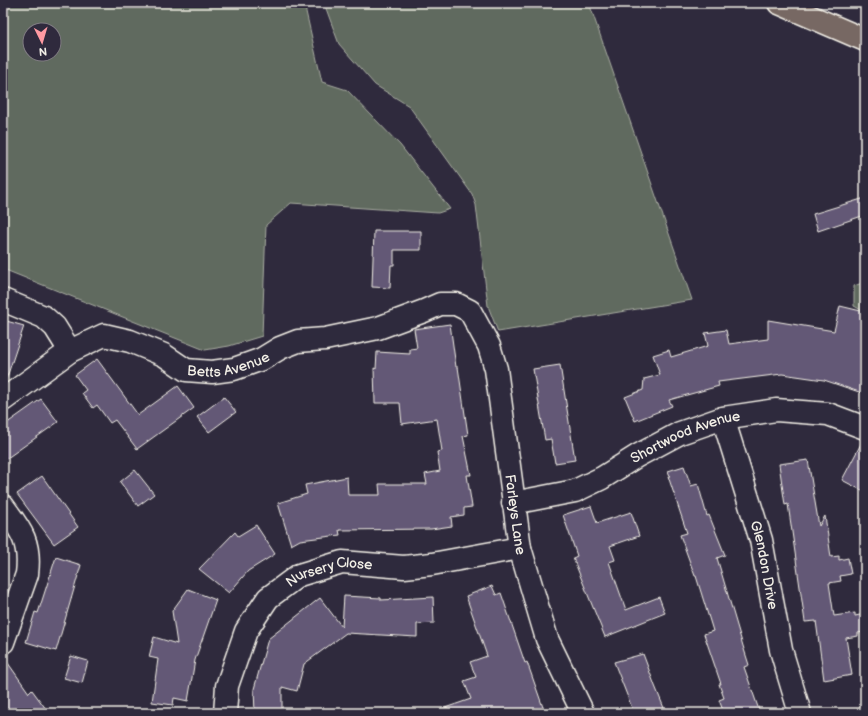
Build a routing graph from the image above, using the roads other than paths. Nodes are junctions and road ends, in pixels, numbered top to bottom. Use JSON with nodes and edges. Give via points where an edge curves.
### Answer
{"nodes":[{"id":1,"x":779,"y":3,"type":"edge"},
{"id":2,"x":865,"y":40,"type":"edge"},
{"id":3,"x":3,"y":300,"type":"edge"},
{"id":4,"x":470,"y":311,"type":"joint"},
{"id":5,"x":70,"y":351,"type":"junction"},
{"id":6,"x":3,"y":400,"type":"edge"},
{"id":7,"x":723,"y":418,"type":"junction"},
{"id":8,"x":865,"y":428,"type":"edge"},
{"id":9,"x":513,"y":504,"type":"junction"},
{"id":10,"x":3,"y":506,"type":"edge"},
{"id":11,"x":520,"y":548,"type":"junction"},
{"id":12,"x":3,"y":642,"type":"edge"},
{"id":13,"x":225,"y":713,"type":"edge"},
{"id":14,"x":583,"y":713,"type":"edge"},
{"id":15,"x":800,"y":713,"type":"edge"}],
"edges":[{"from":1,"to":2,"type":"main road"},
{"from":3,"to":5,"type":"street","via":[[44,317],[55,327]]},
{"from":4,"to":5,"type":"street","name":"Betts Avenue","via":[[456,304],[440,304],[378,328],[325,339],[298,341],[234,370],[186,370],[164,355],[130,341],[104,335]]},
{"from":4,"to":9,"type":"street","name":"Farleys Lane","via":[[489,346],[496,369]]},
{"from":5,"to":6,"type":"street","name":"Betts Avenue"},
{"from":7,"to":8,"type":"street","name":"Shortwood Avenue","via":[[776,410],[828,414]]},
{"from":7,"to":9,"type":"street","name":"Shortwood Avenue","via":[[680,433],[575,491]]},
{"from":7,"to":15,"type":"street","name":"Glendon Drive","via":[[761,540],[781,650]]},
{"from":9,"to":11,"type":"street","name":"Farleys Lane"},
{"from":10,"to":12,"type":"street","via":[[22,532],[28,556],[27,574]]},
{"from":11,"to":13,"type":"street","name":"Nursery Close","via":[[418,566],[342,562],[299,575],[268,598],[246,631],[226,686]]},
{"from":11,"to":14,"type":"street","name":"Farleys Lane","via":[[547,639]]}]}
